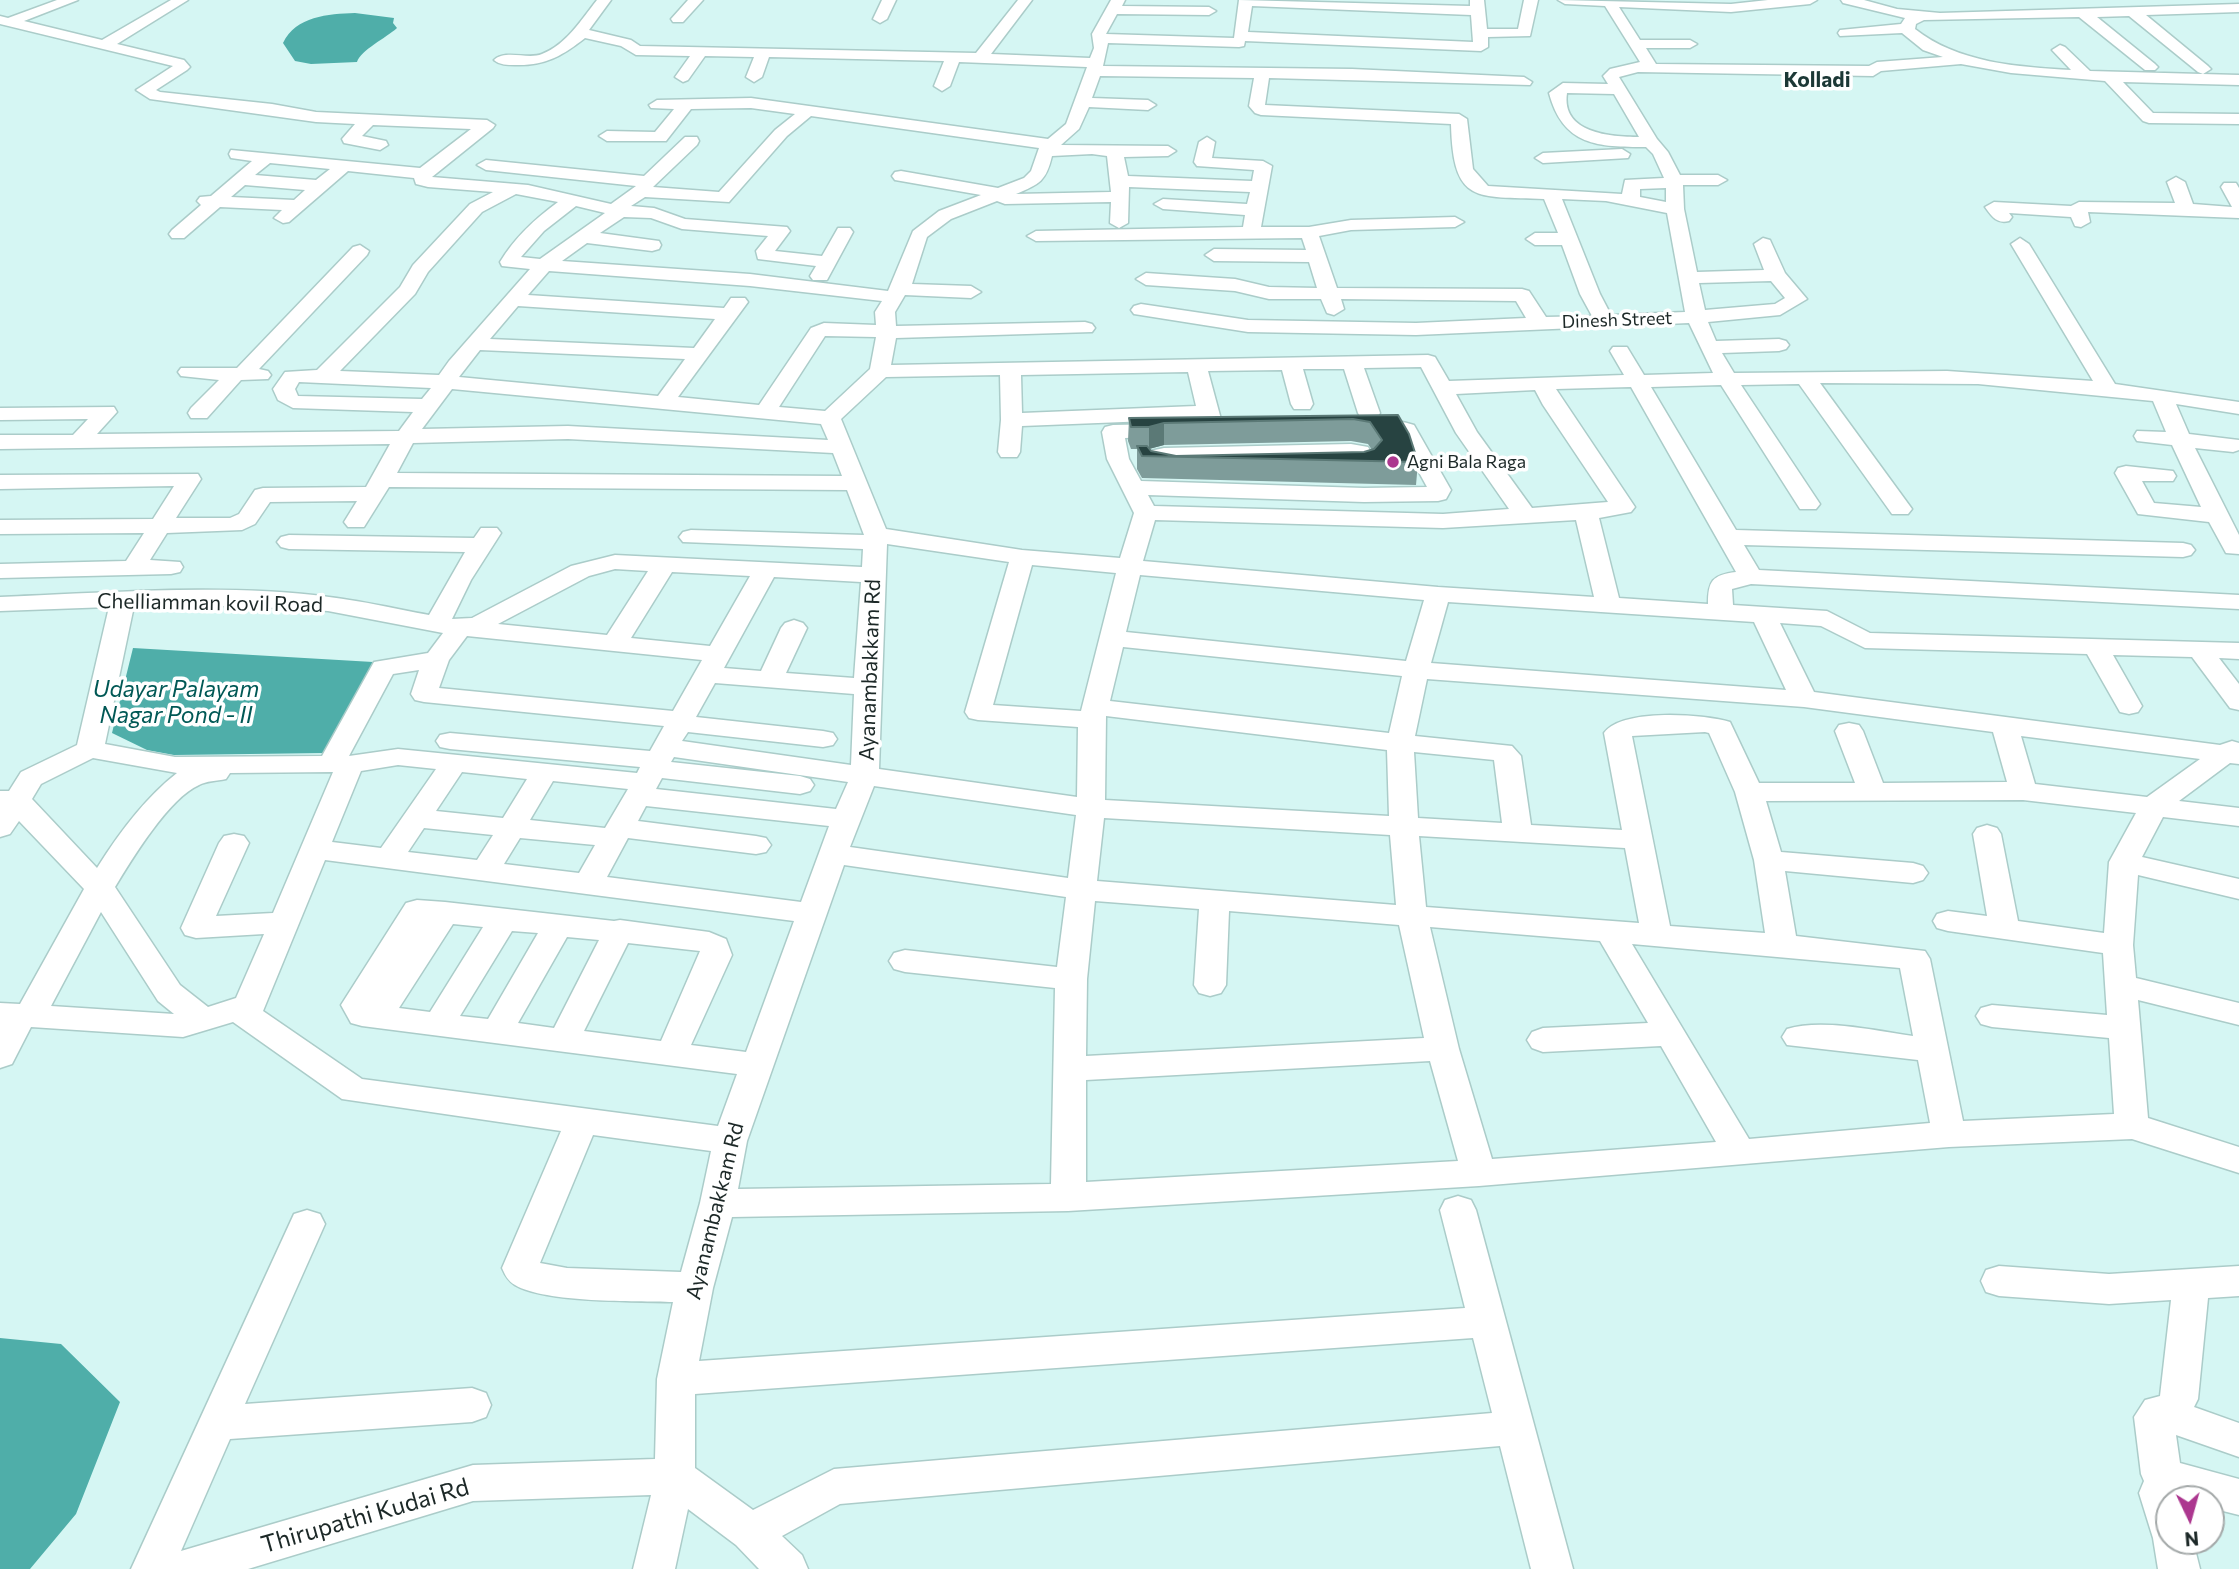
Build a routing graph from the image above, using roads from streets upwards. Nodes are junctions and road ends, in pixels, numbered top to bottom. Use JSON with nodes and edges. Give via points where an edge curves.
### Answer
{"nodes":[{"id":1,"x":181,"y":0,"type":"edge"},
{"id":2,"x":604,"y":0,"type":"edge"},
{"id":3,"x":696,"y":0,"type":"edge"},
{"id":4,"x":889,"y":0,"type":"edge"},
{"id":5,"x":1025,"y":0,"type":"edge"},
{"id":6,"x":1531,"y":0,"type":"edge"},
{"id":7,"x":1565,"y":0,"type":"edge"},
{"id":8,"x":1810,"y":0,"type":"edge"},
{"id":9,"x":1848,"y":0,"type":"edge"},
{"id":10,"x":1925,"y":0,"type":"edge"},
{"id":11,"x":63,"y":1,"type":"edge"},
{"id":12,"x":1246,"y":1,"type":"edge"},
{"id":13,"x":1609,"y":1,"type":"edge"},
{"id":14,"x":1115,"y":5,"type":"edge"},
{"id":15,"x":1477,"y":5,"type":"edge"},
{"id":16,"x":2239,"y":8,"type":"edge"},
{"id":17,"x":1159,"y":10,"type":"junction"},
{"id":18,"x":2131,"y":10,"type":"junction"},
{"id":19,"x":1209,"y":11,"type":"dead end"},
{"id":20,"x":2082,"y":12,"type":"junction"},
{"id":21,"x":1920,"y":16,"type":"junction"},
{"id":22,"x":1940,"y":17,"type":"junction"},
{"id":23,"x":678,"y":19,"type":"dead end"},
{"id":24,"x":880,"y":19,"type":"dead end"},
{"id":25,"x":4,"y":21,"type":"edge"},
{"id":26,"x":1205,"y":26,"type":"dead end"},
{"id":27,"x":1908,"y":28,"type":"junction"},
{"id":28,"x":1244,"y":29,"type":"junction"},
{"id":29,"x":582,"y":33,"type":"junction"},
{"id":30,"x":1845,"y":33,"type":"dead end"},
{"id":31,"x":1475,"y":34,"type":"junction"},
{"id":32,"x":106,"y":44,"type":"junction"},
{"id":33,"x":1635,"y":44,"type":"junction"},
{"id":34,"x":1690,"y":44,"type":"dead end"},
{"id":35,"x":1925,"y":45,"type":"junction"},
{"id":36,"x":1898,"y":48,"type":"dead end"},
{"id":37,"x":2060,"y":50,"type":"dead end"},
{"id":38,"x":700,"y":52,"type":"junction"},
{"id":39,"x":763,"y":53,"type":"junction"},
{"id":40,"x":953,"y":57,"type":"junction"},
{"id":41,"x":980,"y":58,"type":"junction"},
{"id":42,"x":1204,"y":59,"type":"dead end"},
{"id":43,"x":502,"y":60,"type":"dead end"},
{"id":44,"x":1964,"y":60,"type":"junction"},
{"id":45,"x":2150,"y":67,"type":"dead end"},
{"id":46,"x":1641,"y":68,"type":"junction"},
{"id":47,"x":1093,"y":69,"type":"junction"},
{"id":48,"x":2203,"y":69,"type":"dead end"},
{"id":49,"x":1262,"y":73,"type":"junction"},
{"id":50,"x":1417,"y":76,"type":"junction"},
{"id":51,"x":2086,"y":76,"type":"junction"},
{"id":52,"x":683,"y":77,"type":"dead end"},
{"id":53,"x":754,"y":77,"type":"dead end"},
{"id":54,"x":2111,"y":79,"type":"junction"},
{"id":55,"x":2231,"y":80,"type":"edge"},
{"id":56,"x":1524,"y":82,"type":"dead end"},
{"id":57,"x":1146,"y":85,"type":"dead end"},
{"id":58,"x":942,"y":86,"type":"dead end"},
{"id":59,"x":1619,"y":89,"type":"junction"},
{"id":60,"x":2239,"y":93,"type":"edge"},
{"id":61,"x":2132,"y":102,"type":"junction"},
{"id":62,"x":2185,"y":102,"type":"dead end"},
{"id":63,"x":687,"y":104,"type":"junction"},
{"id":64,"x":657,"y":105,"type":"dead end"},
{"id":65,"x":1148,"y":105,"type":"dead end"},
{"id":66,"x":1417,"y":106,"type":"junction"},
{"id":67,"x":808,"y":111,"type":"junction"},
{"id":68,"x":2239,"y":119,"type":"edge"},
{"id":69,"x":368,"y":120,"type":"junction"},
{"id":70,"x":607,"y":136,"type":"dead end"},
{"id":71,"x":691,"y":141,"type":"dead end"},
{"id":72,"x":1207,"y":142,"type":"dead end"},
{"id":73,"x":380,"y":145,"type":"dead end"},
{"id":74,"x":1655,"y":147,"type":"junction"},
{"id":75,"x":1048,"y":148,"type":"junction"},
{"id":76,"x":1168,"y":151,"type":"dead end"},
{"id":77,"x":1115,"y":152,"type":"junction"},
{"id":78,"x":237,"y":154,"type":"dead end"},
{"id":79,"x":266,"y":157,"type":"junction"},
{"id":80,"x":1543,"y":158,"type":"dead end"},
{"id":81,"x":345,"y":165,"type":"junction"},
{"id":82,"x":486,"y":165,"type":"dead end"},
{"id":83,"x":424,"y":174,"type":"junction"},
{"id":84,"x":901,"y":176,"type":"dead end"},
{"id":85,"x":238,"y":179,"type":"junction"},
{"id":86,"x":1718,"y":180,"type":"dead end"},
{"id":87,"x":1674,"y":181,"type":"junction"},
{"id":88,"x":2176,"y":182,"type":"dead end"},
{"id":89,"x":320,"y":186,"type":"junction"},
{"id":90,"x":645,"y":187,"type":"junction"},
{"id":91,"x":1260,"y":187,"type":"junction"},
{"id":92,"x":2230,"y":187,"type":"dead end"},
{"id":93,"x":513,"y":189,"type":"junction"},
{"id":94,"x":1119,"y":189,"type":"junction"},
{"id":95,"x":1551,"y":193,"type":"junction"},
{"id":96,"x":994,"y":197,"type":"junction"},
{"id":97,"x":574,"y":199,"type":"junction"},
{"id":98,"x":191,"y":200,"type":"dead end"},
{"id":99,"x":215,"y":201,"type":"junction"},
{"id":100,"x":1631,"y":201,"type":"junction"},
{"id":101,"x":1163,"y":204,"type":"dead end"},
{"id":102,"x":297,"y":205,"type":"junction"},
{"id":103,"x":2239,"y":205,"type":"edge"},
{"id":104,"x":1675,"y":209,"type":"junction"},
{"id":105,"x":2186,"y":209,"type":"junction"},
{"id":106,"x":1255,"y":210,"type":"junction"},
{"id":107,"x":617,"y":211,"type":"junction"},
{"id":108,"x":2210,"y":211,"type":"junction"},
{"id":109,"x":2239,"y":213,"type":"edge"},
{"id":110,"x":2003,"y":217,"type":"dead end"},
{"id":111,"x":279,"y":222,"type":"dead end"},
{"id":112,"x":1119,"y":222,"type":"dead end"},
{"id":113,"x":1455,"y":222,"type":"dead end"},
{"id":114,"x":2190,"y":228,"type":"dead end"},
{"id":115,"x":845,"y":232,"type":"dead end"},
{"id":116,"x":1309,"y":232,"type":"junction"},
{"id":117,"x":178,"y":234,"type":"dead end"},
{"id":118,"x":1251,"y":234,"type":"junction"},
{"id":119,"x":1035,"y":236,"type":"dead end"},
{"id":120,"x":584,"y":237,"type":"junction"},
{"id":121,"x":1535,"y":239,"type":"dead end"},
{"id":122,"x":1569,"y":239,"type":"junction"},
{"id":123,"x":1763,"y":244,"type":"dead end"},
{"id":124,"x":2020,"y":244,"type":"dead end"},
{"id":125,"x":652,"y":245,"type":"dead end"},
{"id":126,"x":360,"y":251,"type":"dead end"},
{"id":127,"x":1213,"y":255,"type":"dead end"},
{"id":128,"x":1315,"y":256,"type":"junction"},
{"id":129,"x":828,"y":261,"type":"junction"},
{"id":130,"x":544,"y":265,"type":"junction"},
{"id":131,"x":1776,"y":275,"type":"junction"},
{"id":132,"x":1689,"y":278,"type":"junction"},
{"id":133,"x":1146,"y":279,"type":"dead end"},
{"id":134,"x":814,"y":288,"type":"junction"},
{"id":135,"x":971,"y":292,"type":"dead end"},
{"id":136,"x":896,"y":293,"type":"junction"},
{"id":137,"x":1332,"y":295,"type":"junction"},
{"id":138,"x":1484,"y":295,"type":"junction"},
{"id":139,"x":514,"y":300,"type":"junction"},
{"id":140,"x":1142,"y":310,"type":"dead end"},
{"id":141,"x":1696,"y":317,"type":"junction"},
{"id":142,"x":1604,"y":320,"type":"junction"},
{"id":143,"x":1539,"y":323,"type":"junction"},
{"id":144,"x":1494,"y":326,"type":"junction"},
{"id":145,"x":1085,"y":328,"type":"dead end"},
{"id":146,"x":1338,"y":329,"type":"junction"},
{"id":147,"x":1416,"y":329,"type":"junction"},
{"id":148,"x":887,"y":332,"type":"junction"},
{"id":149,"x":474,"y":344,"type":"junction"},
{"id":150,"x":1779,"y":345,"type":"dead end"},
{"id":151,"x":1502,"y":347,"type":"dead end"},
{"id":152,"x":1709,"y":347,"type":"junction"},
{"id":153,"x":1620,"y":351,"type":"dead end"},
{"id":154,"x":700,"y":354,"type":"junction"},
{"id":155,"x":1428,"y":360,"type":"junction"},
{"id":156,"x":1342,"y":363,"type":"junction"},
{"id":157,"x":1196,"y":364,"type":"junction"},
{"id":158,"x":1291,"y":365,"type":"junction"},
{"id":159,"x":1010,"y":369,"type":"junction"},
{"id":160,"x":880,"y":371,"type":"junction"},
{"id":161,"x":188,"y":372,"type":"dead end"},
{"id":162,"x":240,"y":374,"type":"junction"},
{"id":163,"x":292,"y":376,"type":"junction"},
{"id":164,"x":323,"y":376,"type":"junction"},
{"id":165,"x":1805,"y":378,"type":"junction"},
{"id":166,"x":1727,"y":379,"type":"junction"},
{"id":167,"x":1637,"y":380,"type":"junction"},
{"id":168,"x":446,"y":382,"type":"junction"},
{"id":169,"x":1542,"y":383,"type":"junction"},
{"id":170,"x":1442,"y":388,"type":"junction"},
{"id":171,"x":2108,"y":389,"type":"junction"},
{"id":172,"x":2162,"y":397,"type":"junction"},
{"id":173,"x":665,"y":401,"type":"junction"},
{"id":174,"x":1302,"y":404,"type":"dead end"},
{"id":175,"x":427,"y":406,"type":"junction"},
{"id":176,"x":2239,"y":408,"type":"edge"},
{"id":177,"x":766,"y":411,"type":"junction"},
{"id":178,"x":199,"y":413,"type":"dead end"},
{"id":179,"x":1369,"y":413,"type":"edge"},
{"id":180,"x":0,"y":414,"type":"edge"},
{"id":181,"x":830,"y":418,"type":"junction"},
{"id":182,"x":1012,"y":420,"type":"junction"},
{"id":183,"x":1349,"y":427,"type":"edge"},
{"id":184,"x":1238,"y":430,"type":"edge"},
{"id":185,"x":2145,"y":436,"type":"dead end"},
{"id":186,"x":405,"y":437,"type":"junction"},
{"id":187,"x":80,"y":440,"type":"junction"},
{"id":188,"x":2181,"y":440,"type":"junction"},
{"id":189,"x":0,"y":442,"type":"edge"},
{"id":190,"x":2233,"y":445,"type":"dead end"},
{"id":191,"x":842,"y":447,"type":"junction"},
{"id":192,"x":1009,"y":452,"type":"dead end"},
{"id":193,"x":1118,"y":459,"type":"junction"},
{"id":194,"x":1158,"y":459,"type":"junction"},
{"id":195,"x":2165,"y":476,"type":"dead end"},
{"id":196,"x":0,"y":482,"type":"edge"},
{"id":197,"x":856,"y":483,"type":"junction"},
{"id":198,"x":377,"y":487,"type":"junction"},
{"id":199,"x":1131,"y":488,"type":"junction"},
{"id":200,"x":1808,"y":504,"type":"dead end"},
{"id":201,"x":1900,"y":509,"type":"dead end"},
{"id":202,"x":1146,"y":513,"type":"junction"},
{"id":203,"x":1586,"y":513,"type":"junction"},
{"id":204,"x":1525,"y":515,"type":"junction"},
{"id":205,"x":356,"y":522,"type":"dead end"},
{"id":206,"x":160,"y":526,"type":"junction"},
{"id":207,"x":0,"y":527,"type":"edge"},
{"id":208,"x":2230,"y":534,"type":"edge"},
{"id":209,"x":691,"y":537,"type":"dead end"},
{"id":210,"x":1729,"y":537,"type":"junction"},
{"id":211,"x":876,"y":538,"type":"junction"},
{"id":212,"x":289,"y":542,"type":"dead end"},
{"id":213,"x":2183,"y":550,"type":"dead end"},
{"id":214,"x":1021,"y":557,"type":"junction"},
{"id":215,"x":665,"y":564,"type":"junction"},
{"id":216,"x":1130,"y":565,"type":"junction"},
{"id":217,"x":171,"y":567,"type":"dead end"},
{"id":218,"x":133,"y":568,"type":"junction"},
{"id":219,"x":766,"y":570,"type":"junction"},
{"id":220,"x":0,"y":571,"type":"edge"},
{"id":221,"x":874,"y":575,"type":"junction"},
{"id":222,"x":1751,"y":577,"type":"junction"},
{"id":223,"x":1438,"y":594,"type":"junction"},
{"id":224,"x":123,"y":599,"type":"junction"},
{"id":225,"x":2239,"y":602,"type":"edge"},
{"id":226,"x":0,"y":604,"type":"edge"},
{"id":227,"x":1608,"y":604,"type":"junction"},
{"id":228,"x":1721,"y":612,"type":"junction"},
{"id":229,"x":1763,"y":615,"type":"junction"},
{"id":230,"x":448,"y":627,"type":"junction"},
{"id":231,"x":794,"y":628,"type":"dead end"},
{"id":232,"x":1112,"y":638,"type":"junction"},
{"id":233,"x":614,"y":644,"type":"junction"},
{"id":234,"x":2096,"y":648,"type":"junction"},
{"id":235,"x":2200,"y":650,"type":"junction"},
{"id":236,"x":2239,"y":651,"type":"edge"},
{"id":237,"x":436,"y":659,"type":"junction"},
{"id":238,"x":712,"y":661,"type":"junction"},
{"id":239,"x":814,"y":667,"type":"dead end"},
{"id":240,"x":1416,"y":670,"type":"junction"},
{"id":241,"x":773,"y":672,"type":"junction"},
{"id":242,"x":867,"y":687,"type":"junction"},
{"id":243,"x":475,"y":699,"type":"junction"},
{"id":244,"x":1804,"y":699,"type":"junction"},
{"id":245,"x":2239,"y":702,"type":"edge"},
{"id":246,"x":2129,"y":706,"type":"dead end"},
{"id":247,"x":1094,"y":714,"type":"junction"},
{"id":248,"x":769,"y":722,"type":"junction"},
{"id":249,"x":2004,"y":724,"type":"junction"},
{"id":250,"x":1849,"y":731,"type":"dead end"},
{"id":251,"x":823,"y":739,"type":"dead end"},
{"id":252,"x":1400,"y":743,"type":"junction"},
{"id":253,"x":90,"y":749,"type":"junction"},
{"id":254,"x":2234,"y":751,"type":"edge"},
{"id":255,"x":447,"y":755,"type":"junction"},
{"id":256,"x":659,"y":757,"type":"junction"},
{"id":257,"x":749,"y":758,"type":"junction"},
{"id":258,"x":340,"y":764,"type":"junction"},
{"id":259,"x":253,"y":765,"type":"junction"},
{"id":260,"x":545,"y":772,"type":"junction"},
{"id":261,"x":866,"y":775,"type":"junction"},
{"id":262,"x":800,"y":785,"type":"dead end"},
{"id":263,"x":2023,"y":791,"type":"junction"},
{"id":264,"x":1749,"y":792,"type":"junction"},
{"id":265,"x":1872,"y":792,"type":"junction"},
{"id":266,"x":8,"y":800,"type":"edge"},
{"id":267,"x":2155,"y":805,"type":"junction"},
{"id":268,"x":1091,"y":808,"type":"junction"},
{"id":269,"x":2239,"y":817,"type":"edge"},
{"id":270,"x":417,"y":818,"type":"junction"},
{"id":271,"x":845,"y":819,"type":"junction"},
{"id":272,"x":512,"y":827,"type":"junction"},
{"id":273,"x":0,"y":828,"type":"edge"},
{"id":274,"x":1404,"y":828,"type":"junction"},
{"id":275,"x":616,"y":833,"type":"junction"},
{"id":276,"x":1518,"y":834,"type":"junction"},
{"id":277,"x":1987,"y":834,"type":"dead end"},
{"id":278,"x":1639,"y":840,"type":"junction"},
{"id":279,"x":234,"y":843,"type":"dead end"},
{"id":280,"x":756,"y":845,"type":"dead end"},
{"id":281,"x":314,"y":849,"type":"junction"},
{"id":282,"x":833,"y":854,"type":"junction"},
{"id":283,"x":389,"y":858,"type":"junction"},
{"id":284,"x":1769,"y":860,"type":"junction"},
{"id":285,"x":2124,"y":862,"type":"junction"},
{"id":286,"x":486,"y":870,"type":"junction"},
{"id":287,"x":1913,"y":873,"type":"dead end"},
{"id":288,"x":589,"y":882,"type":"junction"},
{"id":289,"x":100,"y":888,"type":"junction"},
{"id":290,"x":1083,"y":890,"type":"junction"},
{"id":291,"x":2239,"y":890,"type":"edge"},
{"id":292,"x":1214,"y":902,"type":"junction"},
{"id":293,"x":812,"y":913,"type":"junction"},
{"id":294,"x":1412,"y":917,"type":"junction"},
{"id":295,"x":504,"y":919,"type":"junction"},
{"id":296,"x":1948,"y":921,"type":"dead end"},
{"id":297,"x":284,"y":922,"type":"junction"},
{"id":298,"x":559,"y":924,"type":"junction"},
{"id":299,"x":2004,"y":929,"type":"junction"},
{"id":300,"x":620,"y":930,"type":"junction"},
{"id":301,"x":1611,"y":932,"type":"junction"},
{"id":302,"x":1656,"y":935,"type":"junction"},
{"id":303,"x":1782,"y":945,"type":"junction"},
{"id":304,"x":2118,"y":945,"type":"junction"},
{"id":305,"x":905,"y":961,"type":"dead end"},
{"id":306,"x":1071,"y":979,"type":"junction"},
{"id":307,"x":1210,"y":985,"type":"dead end"},
{"id":308,"x":2121,"y":985,"type":"junction"},
{"id":309,"x":250,"y":1005,"type":"junction"},
{"id":310,"x":2239,"y":1014,"type":"edge"},
{"id":311,"x":17,"y":1016,"type":"edge"},
{"id":312,"x":1992,"y":1016,"type":"dead end"},
{"id":313,"x":204,"y":1021,"type":"junction"},
{"id":314,"x":438,"y":1026,"type":"junction"},
{"id":315,"x":2126,"y":1028,"type":"junction"},
{"id":316,"x":496,"y":1034,"type":"junction"},
{"id":317,"x":1670,"y":1034,"type":"junction"},
{"id":318,"x":1798,"y":1037,"type":"dead end"},
{"id":319,"x":1543,"y":1040,"type":"dead end"},
{"id":320,"x":563,"y":1041,"type":"junction"},
{"id":321,"x":1443,"y":1049,"type":"junction"},
{"id":322,"x":1931,"y":1050,"type":"junction"},
{"id":323,"x":671,"y":1054,"type":"junction"},
{"id":324,"x":0,"y":1056,"type":"edge"},
{"id":325,"x":758,"y":1065,"type":"junction"},
{"id":326,"x":1070,"y":1069,"type":"junction"},
{"id":327,"x":582,"y":1121,"type":"junction"},
{"id":328,"x":2132,"y":1126,"type":"junction"},
{"id":329,"x":1949,"y":1134,"type":"junction"},
{"id":330,"x":730,"y":1141,"type":"junction"},
{"id":331,"x":1740,"y":1153,"type":"junction"},
{"id":332,"x":2239,"y":1160,"type":"edge"},
{"id":333,"x":1479,"y":1173,"type":"junction"},
{"id":334,"x":1068,"y":1197,"type":"junction"},
{"id":335,"x":718,"y":1203,"type":"junction"},
{"id":336,"x":1458,"y":1210,"type":"dead end"},
{"id":337,"x":307,"y":1224,"type":"dead end"},
{"id":338,"x":1999,"y":1281,"type":"dead end"},
{"id":339,"x":2239,"y":1281,"type":"edge"},
{"id":340,"x":2191,"y":1283,"type":"junction"},
{"id":341,"x":695,"y":1288,"type":"junction"},
{"id":342,"x":1487,"y":1322,"type":"junction"},
{"id":343,"x":676,"y":1379,"type":"junction"},
{"id":344,"x":2179,"y":1399,"type":"dead end"},
{"id":345,"x":472,"y":1405,"type":"dead end"},
{"id":346,"x":217,"y":1423,"type":"junction"},
{"id":347,"x":1515,"y":1428,"type":"junction"},
{"id":348,"x":2239,"y":1440,"type":"edge"},
{"id":349,"x":675,"y":1476,"type":"junction"},
{"id":350,"x":2239,"y":1497,"type":"edge"},
{"id":351,"x":751,"y":1532,"type":"junction"},
{"id":352,"x":152,"y":1569,"type":"edge"},
{"id":353,"x":184,"y":1569,"type":"edge"},
{"id":354,"x":654,"y":1569,"type":"edge"},
{"id":355,"x":787,"y":1569,"type":"edge"},
{"id":356,"x":1552,"y":1569,"type":"edge"}],
"edges":[{"from":1,"to":32,"type":"street"},
{"from":2,"to":29,"type":"street"},
{"from":3,"to":23,"type":"street"},
{"from":4,"to":24,"type":"street"},
{"from":5,"to":41,"type":"street"},
{"from":6,"to":31,"type":"street","via":[[1525,33]]},
{"from":7,"to":13,"type":"street"},
{"from":8,"to":13,"type":"street","via":[[1738,8]]},
{"from":9,"to":21,"type":"street"},
{"from":10,"to":22,"type":"street"},
{"from":11,"to":25,"type":"street"},
{"from":12,"to":15,"type":"street"},
{"from":12,"to":28,"type":"street"},
{"from":13,"to":33,"type":"street"},
{"from":14,"to":17,"type":"street"},
{"from":14,"to":47,"type":"street"},
{"from":15,"to":31,"type":"street"},
{"from":16,"to":18,"type":"street"},
{"from":17,"to":19,"type":"street"},
{"from":17,"to":26,"type":"street","via":[[1159,24]]},
{"from":18,"to":20,"type":"street"},
{"from":18,"to":48,"type":"street"},
{"from":20,"to":22,"type":"street"},
{"from":20,"to":45,"type":"street"},
{"from":21,"to":22,"type":"street"},
{"from":21,"to":27,"type":"street","via":[[1909,22]]},
{"from":25,"to":32,"type":"street"},
{"from":27,"to":30,"type":"street"},
{"from":27,"to":35,"type":"street","via":[[1912,37]]},
{"from":28,"to":31,"type":"street","via":[[1240,50],[1484,61]]},
{"from":28,"to":47,"type":"street"},
{"from":29,"to":38,"type":"street","via":[[626,43],[636,50]]},
{"from":29,"to":43,"type":"street","via":[[544,60]]},
{"from":32,"to":69,"type":"street","via":[[179,63],[182,67],[145,90],[156,96]]},
{"from":33,"to":34,"type":"street"},
{"from":33,"to":46,"type":"street","via":[[1649,65]]},
{"from":35,"to":36,"type":"street"},
{"from":35,"to":44,"type":"street"},
{"from":37,"to":51,"type":"street"},
{"from":38,"to":39,"type":"street"},
{"from":38,"to":52,"type":"street"},
{"from":39,"to":40,"type":"street"},
{"from":39,"to":53,"type":"street"},
{"from":40,"to":41,"type":"street"},
{"from":40,"to":58,"type":"street"},
{"from":41,"to":47,"type":"street"},
{"from":42,"to":47,"type":"street"},
{"from":44,"to":46,"type":"street","via":[[1877,66],[1873,71],[1668,76]]},
{"from":44,"to":51,"type":"street"},
{"from":46,"to":59,"type":"street","via":[[1611,76]]},
{"from":47,"to":49,"type":"street"},
{"from":47,"to":57,"type":"street"},
{"from":47,"to":65,"type":"street"},
{"from":47,"to":75,"type":"street","via":[[1073,126]]},
{"from":49,"to":50,"type":"street"},
{"from":49,"to":66,"type":"street","via":[[1257,106],[1261,110]]},
{"from":50,"to":56,"type":"street"},
{"from":50,"to":66,"type":"street"},
{"from":51,"to":54,"type":"street"},
{"from":54,"to":55,"type":"street"},
{"from":54,"to":61,"type":"street"},
{"from":55,"to":60,"type":"street"},
{"from":59,"to":74,"type":"street"},
{"from":59,"to":74,"type":"street","via":[[1563,88],[1557,93],[1559,106],[1570,126],[1586,136]]},
{"from":61,"to":62,"type":"street"},
{"from":61,"to":68,"type":"street","via":[[2156,120]]},
{"from":63,"to":64,"type":"street"},
{"from":63,"to":67,"type":"street","via":[[751,103]]},
{"from":63,"to":70,"type":"street","via":[[664,135]]},
{"from":66,"to":95,"type":"street","via":[[1459,119],[1459,154],[1475,187]]},
{"from":67,"to":75,"type":"street"},
{"from":67,"to":90,"type":"street","via":[[781,133],[723,198]]},
{"from":69,"to":73,"type":"street","via":[[350,139]]},
{"from":69,"to":83,"type":"street","via":[[487,125]]},
{"from":71,"to":90,"type":"street"},
{"from":72,"to":91,"type":"street","via":[[1203,162],[1264,160]]},
{"from":74,"to":80,"type":"street"},
{"from":74,"to":87,"type":"street"},
{"from":75,"to":77,"type":"street"},
{"from":75,"to":96,"type":"street","via":[[1039,173],[1030,182]]},
{"from":76,"to":77,"type":"street"},
{"from":77,"to":94,"type":"street"},
{"from":78,"to":79,"type":"street"},
{"from":79,"to":81,"type":"street"},
{"from":79,"to":85,"type":"street"},
{"from":81,"to":83,"type":"street"},
{"from":81,"to":89,"type":"street"},
{"from":82,"to":90,"type":"street"},
{"from":83,"to":93,"type":"street","via":[[422,180],[428,183]]},
{"from":84,"to":96,"type":"street","via":[[949,183]]},
{"from":85,"to":89,"type":"street"},
{"from":85,"to":99,"type":"street"},
{"from":86,"to":87,"type":"street"},
{"from":87,"to":100,"type":"street","via":[[1631,184]]},
{"from":87,"to":104,"type":"street"},
{"from":88,"to":105,"type":"street"},
{"from":89,"to":102,"type":"street"},
{"from":90,"to":107,"type":"street"},
{"from":91,"to":94,"type":"street"},
{"from":91,"to":106,"type":"street"},
{"from":92,"to":103,"type":"street"},
{"from":93,"to":97,"type":"street"},
{"from":93,"to":164,"type":"street","via":[[476,208],[420,269],[408,290]]},
{"from":94,"to":96,"type":"street"},
{"from":94,"to":112,"type":"street"},
{"from":95,"to":100,"type":"street"},
{"from":95,"to":122,"type":"street"},
{"from":96,"to":136,"type":"street","via":[[945,215],[919,235]]},
{"from":97,"to":107,"type":"street"},
{"from":97,"to":130,"type":"street","via":[[534,229],[509,262]]},
{"from":98,"to":99,"type":"street"},
{"from":99,"to":102,"type":"street"},
{"from":99,"to":117,"type":"street"},
{"from":100,"to":104,"type":"street"},
{"from":101,"to":106,"type":"street"},
{"from":102,"to":111,"type":"street"},
{"from":104,"to":132,"type":"street"},
{"from":105,"to":108,"type":"street"},
{"from":105,"to":110,"type":"street","via":[[2138,215],[2083,207],[2078,208],[2080,217],[1994,207]]},
{"from":106,"to":118,"type":"street"},
{"from":107,"to":120,"type":"street"},
{"from":107,"to":129,"type":"street","via":[[654,214],[682,224],[782,230],[765,255]]},
{"from":108,"to":109,"type":"street"},
{"from":108,"to":114,"type":"street"},
{"from":113,"to":116,"type":"street","via":[[1351,225]]},
{"from":115,"to":129,"type":"street"},
{"from":116,"to":118,"type":"street"},
{"from":116,"to":128,"type":"street"},
{"from":118,"to":119,"type":"street"},
{"from":120,"to":125,"type":"street"},
{"from":120,"to":130,"type":"street"},
{"from":121,"to":122,"type":"street"},
{"from":122,"to":142,"type":"street"},
{"from":123,"to":131,"type":"street"},
{"from":124,"to":171,"type":"street"},
{"from":126,"to":162,"type":"street"},
{"from":127,"to":128,"type":"street"},
{"from":128,"to":137,"type":"street"},
{"from":129,"to":134,"type":"street"},
{"from":130,"to":134,"type":"street"},
{"from":130,"to":139,"type":"street"},
{"from":131,"to":132,"type":"street"},
{"from":131,"to":141,"type":"street","name":"Dinesh Street","via":[[1797,299],[1780,309]]},
{"from":132,"to":141,"type":"street"},
{"from":133,"to":137,"type":"street"},
{"from":134,"to":136,"type":"street"},
{"from":135,"to":136,"type":"street"},
{"from":136,"to":148,"type":"street","via":[[885,312]]},
{"from":137,"to":138,"type":"street"},
{"from":137,"to":146,"type":"street"},
{"from":138,"to":143,"type":"street","via":[[1522,295]]},
{"from":138,"to":144,"type":"street"},
{"from":139,"to":149,"type":"street"},
{"from":139,"to":154,"type":"street","via":[[734,308]]},
{"from":140,"to":146,"type":"street","name":"Dinesh Street","via":[[1248,326]]},
{"from":141,"to":142,"type":"street","name":"Dinesh Street"},
{"from":141,"to":152,"type":"street"},
{"from":142,"to":143,"type":"street","name":"Dinesh Street"},
{"from":143,"to":144,"type":"street","name":"Dinesh Street"},
{"from":144,"to":147,"type":"street","name":"Dinesh Street"},
{"from":144,"to":151,"type":"street"},
{"from":145,"to":148,"type":"street"},
{"from":146,"to":147,"type":"street","name":"Dinesh Street"},
{"from":146,"to":156,"type":"street"},
{"from":147,"to":155,"type":"street"},
{"from":148,"to":160,"type":"street"},
{"from":148,"to":177,"type":"street","via":[[831,328],[818,332]]},
{"from":149,"to":154,"type":"street"},
{"from":149,"to":168,"type":"street"},
{"from":150,"to":152,"type":"street"},
{"from":152,"to":166,"type":"street"},
{"from":153,"to":167,"type":"street"},
{"from":154,"to":173,"type":"street"},
{"from":155,"to":156,"type":"street"},
{"from":155,"to":170,"type":"street"},
{"from":156,"to":158,"type":"street"},
{"from":156,"to":179,"type":"street"},
{"from":157,"to":158,"type":"street"},
{"from":157,"to":159,"type":"street"},
{"from":157,"to":182,"type":"street","via":[[1209,417]]},
{"from":158,"to":174,"type":"street"},
{"from":159,"to":160,"type":"street"},
{"from":159,"to":182,"type":"street"},
{"from":160,"to":181,"type":"street"},
{"from":161,"to":162,"type":"street"},
{"from":162,"to":163,"type":"street"},
{"from":162,"to":178,"type":"street"},
{"from":163,"to":164,"type":"street"},
{"from":163,"to":175,"type":"street","via":[[284,389],[293,402]]},
{"from":164,"to":168,"type":"street"},
{"from":165,"to":166,"type":"street"},
{"from":165,"to":171,"type":"street","via":[[1967,378]]},
{"from":165,"to":201,"type":"street"},
{"from":166,"to":167,"type":"street"},
{"from":166,"to":200,"type":"street"},
{"from":167,"to":169,"type":"street"},
{"from":167,"to":210,"type":"street"},
{"from":168,"to":173,"type":"street"},
{"from":168,"to":175,"type":"street"},
{"from":169,"to":170,"type":"street"},
{"from":169,"to":203,"type":"street","via":[[1623,507]]},
{"from":170,"to":204,"type":"street","via":[[1467,433]]},
{"from":171,"to":172,"type":"street"},
{"from":172,"to":176,"type":"street"},
{"from":172,"to":188,"type":"street"},
{"from":173,"to":177,"type":"street"},
{"from":175,"to":186,"type":"street"},
{"from":177,"to":181,"type":"street"},
{"from":180,"to":187,"type":"street","via":[[106,412]]},
{"from":181,"to":191,"type":"street","name":"Ayanambakkam Rd"},
{"from":182,"to":192,"type":"street"},
{"from":183,"to":199,"type":"street","via":[[1404,428],[1440,490],[1438,494]]},
{"from":184,"to":193,"type":"street","via":[[1113,432]]},
{"from":185,"to":188,"type":"street"},
{"from":186,"to":187,"type":"street"},
{"from":186,"to":191,"type":"street","via":[[579,434]]},
{"from":186,"to":198,"type":"street"},
{"from":187,"to":189,"type":"street"},
{"from":188,"to":190,"type":"street"},
{"from":188,"to":208,"type":"street"},
{"from":191,"to":197,"type":"street","name":"Ayanambakkam Rd"},
{"from":193,"to":194,"type":"street"},
{"from":193,"to":199,"type":"street"},
{"from":194,"to":194,"type":"street","via":[[1164,455],[1351,451],[1360,452],[1366,463],[1176,469],[1159,466]]},
{"from":195,"to":208,"type":"street","via":[[2126,472],[2146,509]]},
{"from":196,"to":206,"type":"street","via":[[190,479]]},
{"from":197,"to":198,"type":"street"},
{"from":197,"to":211,"type":"street","name":"Ayanambakkam Rd"},
{"from":198,"to":205,"type":"street"},
{"from":198,"to":206,"type":"street","via":[[263,495],[247,519],[234,524]]},
{"from":199,"to":202,"type":"street"},
{"from":202,"to":204,"type":"street","via":[[1443,521]]},
{"from":202,"to":216,"type":"street"},
{"from":203,"to":204,"type":"street"},
{"from":203,"to":227,"type":"street"},
{"from":206,"to":207,"type":"street"},
{"from":206,"to":218,"type":"street"},
{"from":209,"to":211,"type":"street"},
{"from":210,"to":213,"type":"street"},
{"from":210,"to":222,"type":"street"},
{"from":211,"to":214,"type":"street"},
{"from":211,"to":221,"type":"street","name":"Ayanambakkam Rd"},
{"from":212,"to":230,"type":"street","via":[[486,538],[459,580]]},
{"from":214,"to":216,"type":"street"},
{"from":214,"to":247,"type":"street","via":[[978,712]]},
{"from":215,"to":219,"type":"street"},
{"from":215,"to":230,"type":"street","via":[[615,562],[580,571],[480,624]]},
{"from":215,"to":233,"type":"street"},
{"from":216,"to":223,"type":"street"},
{"from":216,"to":232,"type":"street"},
{"from":217,"to":218,"type":"street"},
{"from":218,"to":220,"type":"street"},
{"from":219,"to":221,"type":"street"},
{"from":219,"to":238,"type":"street"},
{"from":221,"to":242,"type":"street","name":"Ayanambakkam Rd"},
{"from":222,"to":225,"type":"street"},
{"from":222,"to":228,"type":"street","via":[[1720,586]]},
{"from":223,"to":227,"type":"street"},
{"from":223,"to":240,"type":"street"},
{"from":224,"to":226,"type":"street","name":"Chelliamman kovil Road"},
{"from":224,"to":230,"type":"street","name":"Chelliamman kovil Road","via":[[328,604]]},
{"from":224,"to":253,"type":"street"},
{"from":227,"to":228,"type":"street"},
{"from":228,"to":229,"type":"street"},
{"from":229,"to":234,"type":"street","via":[[1827,620],[1865,640]]},
{"from":229,"to":244,"type":"street"},
{"from":230,"to":233,"type":"street","name":"Chelliamman kovil Road"},
{"from":230,"to":237,"type":"street"},
{"from":231,"to":241,"type":"street"},
{"from":232,"to":240,"type":"street"},
{"from":232,"to":247,"type":"street"},
{"from":233,"to":238,"type":"street","name":"Chelliamman kovil Road"},
{"from":234,"to":235,"type":"street"},
{"from":234,"to":246,"type":"street"},
{"from":235,"to":236,"type":"street"},
{"from":235,"to":245,"type":"street"},
{"from":237,"to":243,"type":"street","via":[[424,694]]},
{"from":237,"to":258,"type":"street","via":[[383,668]]},
{"from":238,"to":241,"type":"street","name":"Chelliamman kovil Road"},
{"from":238,"to":256,"type":"street"},
{"from":239,"to":241,"type":"street"},
{"from":240,"to":244,"type":"street"},
{"from":240,"to":252,"type":"street"},
{"from":241,"to":242,"type":"street"},
{"from":242,"to":261,"type":"street","name":"Ayanambakkam Rd"},
{"from":243,"to":255,"type":"street"},
{"from":243,"to":256,"type":"street"},
{"from":244,"to":249,"type":"street"},
{"from":247,"to":252,"type":"street"},
{"from":247,"to":268,"type":"street"},
{"from":248,"to":251,"type":"street"},
{"from":248,"to":256,"type":"street"},
{"from":248,"to":257,"type":"street"},
{"from":249,"to":254,"type":"street"},
{"from":249,"to":263,"type":"street"},
{"from":250,"to":265,"type":"street"},
{"from":252,"to":274,"type":"street"},
{"from":252,"to":276,"type":"street","via":[[1505,754]]},
{"from":253,"to":259,"type":"street","via":[[175,765]]},
{"from":253,"to":266,"type":"street","via":[[31,778]]},
{"from":254,"to":267,"type":"street"},
{"from":255,"to":256,"type":"street"},
{"from":255,"to":258,"type":"street"},
{"from":255,"to":260,"type":"street"},
{"from":255,"to":270,"type":"street"},
{"from":256,"to":257,"type":"street"},
{"from":256,"to":260,"type":"street"},
{"from":256,"to":262,"type":"street"},
{"from":256,"to":271,"type":"street"},
{"from":256,"to":275,"type":"street"},
{"from":257,"to":261,"type":"street"},
{"from":258,"to":259,"type":"street"},
{"from":258,"to":281,"type":"street"},
{"from":259,"to":289,"type":"street","via":[[187,779],[144,822]]},
{"from":260,"to":272,"type":"street"},
{"from":261,"to":268,"type":"street"},
{"from":261,"to":271,"type":"street","name":"Ayanambakkam Rd"},
{"from":263,"to":265,"type":"street"},
{"from":263,"to":267,"type":"street"},
{"from":264,"to":265,"type":"street"},
{"from":264,"to":278,"type":"street","via":[[1720,727],[1623,729],[1618,733]]},
{"from":264,"to":284,"type":"street"},
{"from":266,"to":273,"type":"street"},
{"from":266,"to":289,"type":"street"},
{"from":267,"to":269,"type":"street"},
{"from":267,"to":285,"type":"street"},
{"from":268,"to":274,"type":"street"},
{"from":268,"to":290,"type":"street"},
{"from":270,"to":272,"type":"street"},
{"from":270,"to":283,"type":"street"},
{"from":271,"to":282,"type":"street","name":"Ayanambakkam Rd"},
{"from":272,"to":275,"type":"street"},
{"from":272,"to":286,"type":"street"},
{"from":274,"to":276,"type":"street"},
{"from":274,"to":294,"type":"street"},
{"from":275,"to":280,"type":"street"},
{"from":275,"to":288,"type":"street"},
{"from":276,"to":278,"type":"street"},
{"from":277,"to":299,"type":"street"},
{"from":278,"to":302,"type":"street"},
{"from":279,"to":297,"type":"street","via":[[197,928]]},
{"from":281,"to":283,"type":"street"},
{"from":281,"to":297,"type":"street"},
{"from":282,"to":290,"type":"street"},
{"from":282,"to":293,"type":"street","name":"Ayanambakkam Rd"},
{"from":283,"to":286,"type":"street"},
{"from":284,"to":287,"type":"street"},
{"from":284,"to":303,"type":"street"},
{"from":285,"to":291,"type":"street"},
{"from":285,"to":304,"type":"street"},
{"from":286,"to":288,"type":"street"},
{"from":288,"to":293,"type":"street"},
{"from":289,"to":311,"type":"street"},
{"from":289,"to":313,"type":"street","via":[[169,993]]},
{"from":290,"to":292,"type":"street"},
{"from":290,"to":306,"type":"street"},
{"from":292,"to":294,"type":"street"},
{"from":292,"to":307,"type":"street"},
{"from":293,"to":325,"type":"street","name":"Ayanambakkam Rd"},
{"from":294,"to":301,"type":"street"},
{"from":294,"to":321,"type":"street"},
{"from":295,"to":298,"type":"street"},
{"from":295,"to":314,"type":"street"},
{"from":295,"to":314,"type":"street","via":[[417,909],[357,1005],[362,1015]]},
{"from":296,"to":299,"type":"street"},
{"from":297,"to":309,"type":"street"},
{"from":298,"to":300,"type":"street"},
{"from":298,"to":316,"type":"street"},
{"from":299,"to":304,"type":"street"},
{"from":300,"to":320,"type":"street"},
{"from":300,"to":323,"type":"street","via":[[687,937],[715,946],[716,955]]},
{"from":301,"to":302,"type":"street"},
{"from":301,"to":317,"type":"street"},
{"from":302,"to":303,"type":"street"},
{"from":303,"to":322,"type":"street","via":[[1914,959]]},
{"from":304,"to":308,"type":"street"},
{"from":305,"to":306,"type":"street"},
{"from":306,"to":326,"type":"street"},
{"from":308,"to":310,"type":"street"},
{"from":308,"to":315,"type":"street"},
{"from":309,"to":313,"type":"street"},
{"from":309,"to":327,"type":"street","via":[[246,1015],[354,1090]]},
{"from":311,"to":313,"type":"street","via":[[183,1026]]},
{"from":311,"to":324,"type":"street"},
{"from":312,"to":315,"type":"street"},
{"from":314,"to":316,"type":"street"},
{"from":315,"to":328,"type":"street"},
{"from":316,"to":320,"type":"street"},
{"from":317,"to":319,"type":"street"},
{"from":317,"to":331,"type":"street"},
{"from":318,"to":322,"type":"street"},
{"from":320,"to":323,"type":"street"},
{"from":321,"to":326,"type":"street"},
{"from":321,"to":333,"type":"street"},
{"from":322,"to":329,"type":"street"},
{"from":323,"to":325,"type":"street"},
{"from":325,"to":330,"type":"street","name":"Ayanambakkam Rd"},
{"from":326,"to":334,"type":"street"},
{"from":327,"to":330,"type":"street"},
{"from":327,"to":341,"type":"street","via":[[520,1268],[528,1275],[567,1283]]},
{"from":328,"to":329,"type":"street"},
{"from":328,"to":332,"type":"street"},
{"from":329,"to":331,"type":"street"},
{"from":330,"to":335,"type":"street","name":"Ayanambakkam Rd"},
{"from":331,"to":333,"type":"street"},
{"from":333,"to":334,"type":"street"},
{"from":334,"to":335,"type":"street"},
{"from":335,"to":341,"type":"street","name":"Ayanambakkam Rd"},
{"from":336,"to":342,"type":"street"},
{"from":337,"to":346,"type":"street"},
{"from":338,"to":340,"type":"street","via":[[2109,1289]]},
{"from":339,"to":340,"type":"street"},
{"from":340,"to":344,"type":"street"},
{"from":341,"to":343,"type":"street","name":"Ayanambakkam Rd"},
{"from":342,"to":343,"type":"street"},
{"from":342,"to":347,"type":"street"},
{"from":343,"to":349,"type":"street","name":"Ayanambakkam Rd"},
{"from":345,"to":346,"type":"street"},
{"from":346,"to":352,"type":"street"},
{"from":347,"to":351,"type":"street","via":[[834,1487]]},
{"from":347,"to":356,"type":"street"},
{"from":348,"to":350,"type":"street","via":[[2160,1412],[2154,1417],[2161,1474]]},
{"from":349,"to":351,"type":"street"},
{"from":349,"to":353,"type":"street","name":"Thirupathi Kudai Rd","via":[[473,1483]]},
{"from":349,"to":354,"type":"street","name":"Ayanambakkam Rd"},
{"from":351,"to":355,"type":"street"}]}
